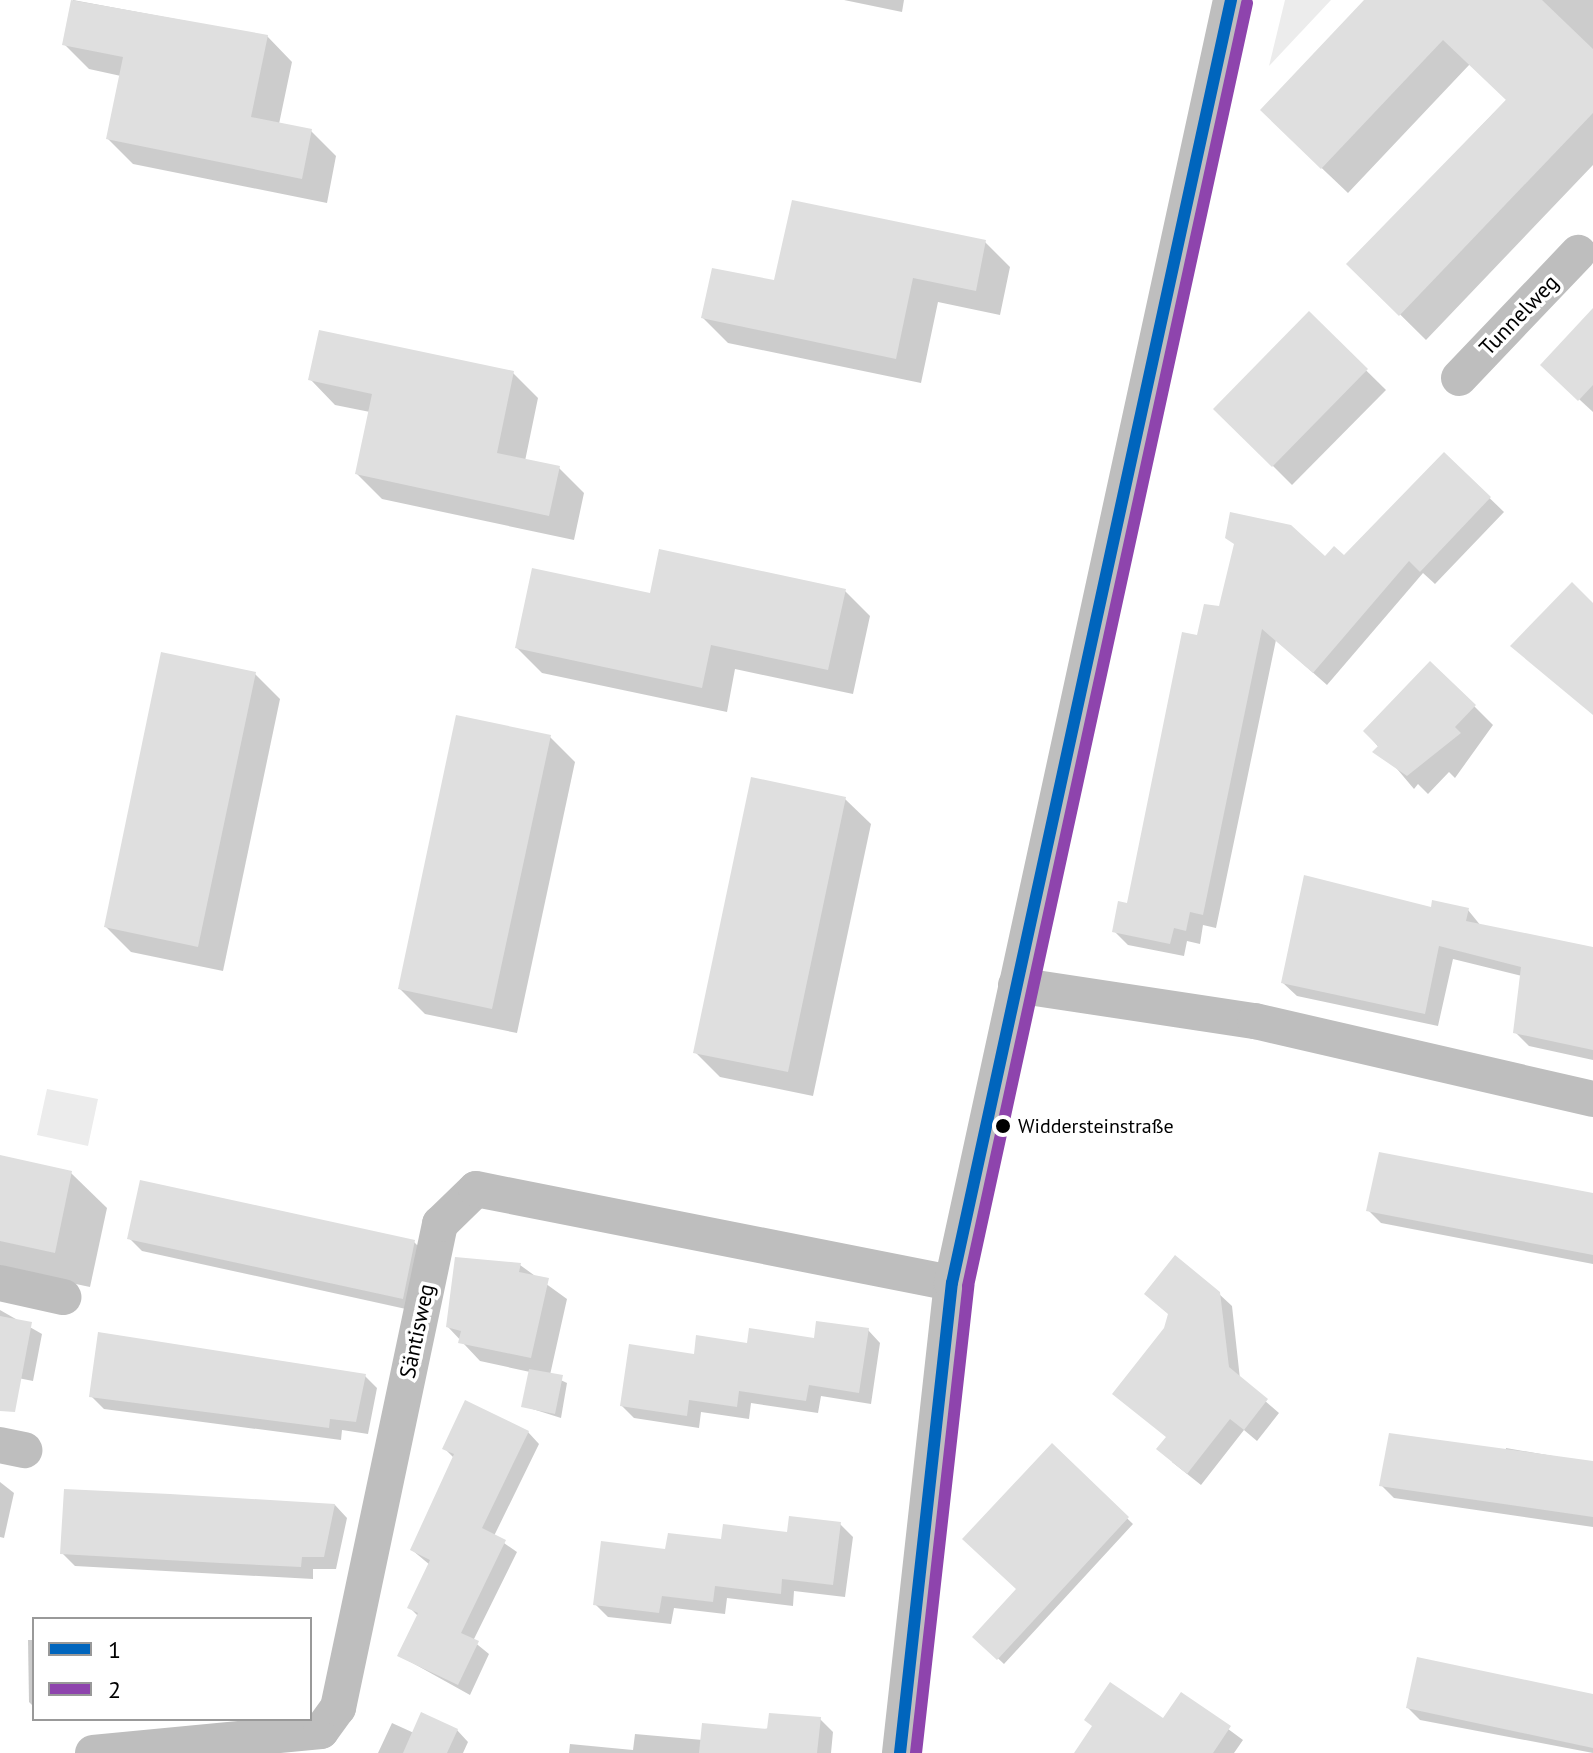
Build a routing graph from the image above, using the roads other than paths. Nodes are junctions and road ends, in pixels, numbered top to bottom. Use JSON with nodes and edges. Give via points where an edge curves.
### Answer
{"nodes":[{"id":1,"x":1231,"y":0,"type":"edge"},
{"id":2,"x":1588,"y":252,"type":"edge"},
{"id":3,"x":1459,"y":378,"type":"dead end"},
{"id":4,"x":1016,"y":985,"type":"junction"},
{"id":5,"x":1593,"y":1099,"type":"edge"},
{"id":6,"x":0,"y":1283,"type":"edge"},
{"id":7,"x":952,"y":1283,"type":"junction"},
{"id":8,"x":63,"y":1297,"type":"dead end"},
{"id":9,"x":93,"y":1753,"type":"edge"},
{"id":10,"x":900,"y":1753,"type":"edge"}],
"edges":[{"from":1,"to":4,"type":"street"},
{"from":2,"to":3,"type":"street","name":"Tunnelweg"},
{"from":4,"to":5,"type":"street","via":[[1255,1021]]},
{"from":4,"to":7,"type":"street"},
{"from":6,"to":8,"type":"street"},
{"from":7,"to":9,"type":"street","name":"Säntisweg","via":[[476,1189],[440,1224],[338,1708],[321,1731]]},
{"from":7,"to":10,"type":"street"}]}
